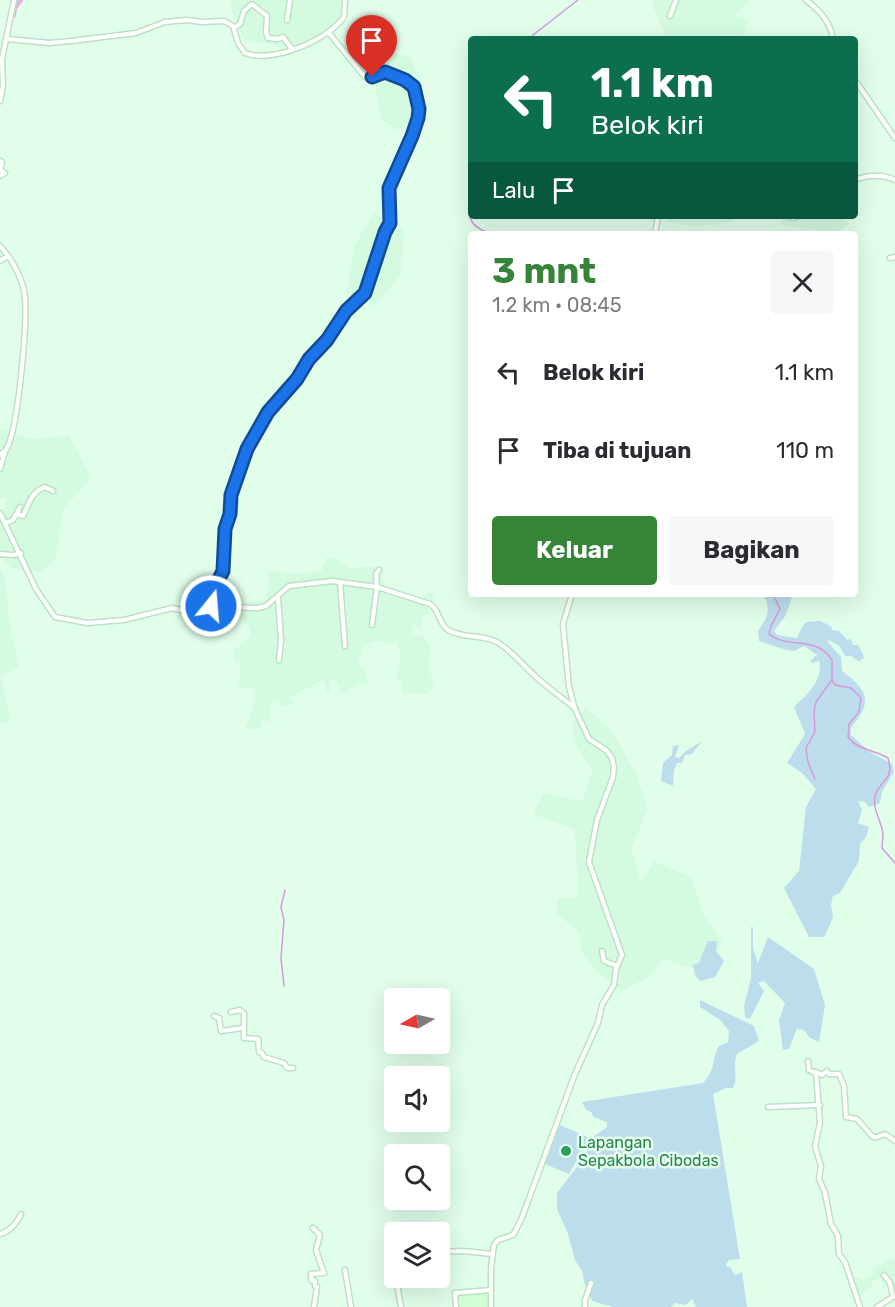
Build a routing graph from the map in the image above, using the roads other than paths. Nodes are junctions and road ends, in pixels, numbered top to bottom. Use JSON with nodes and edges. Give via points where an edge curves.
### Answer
{"nodes":[{"id":1,"x":14,"y":0,"type":"edge"},
{"id":2,"x":290,"y":0,"type":"edge"},
{"id":3,"x":345,"y":0,"type":"edge"},
{"id":4,"x":676,"y":0,"type":"edge"},
{"id":5,"x":806,"y":0,"type":"edge"},
{"id":6,"x":254,"y":2,"type":"edge"},
{"id":7,"x":670,"y":16,"type":"dead end"},
{"id":8,"x":287,"y":20,"type":"dead end"},
{"id":9,"x":234,"y":28,"type":"junction"},
{"id":10,"x":329,"y":33,"type":"junction"},
{"id":11,"x":832,"y":36,"type":"edge"},
{"id":12,"x":7,"y":39,"type":"junction"},
{"id":13,"x":292,"y":50,"type":"junction"},
{"id":14,"x":858,"y":84,"type":"edge"},
{"id":15,"x":1,"y":93,"type":"edge"},
{"id":16,"x":0,"y":101,"type":"edge"},
{"id":17,"x":894,"y":135,"type":"edge"},
{"id":18,"x":0,"y":160,"type":"edge"},
{"id":19,"x":0,"y":176,"type":"edge"},
{"id":20,"x":858,"y":179,"type":"edge"},
{"id":21,"x":895,"y":180,"type":"edge"},
{"id":22,"x":0,"y":246,"type":"edge"},
{"id":23,"x":8,"y":256,"type":"junction"},
{"id":24,"x":0,"y":261,"type":"edge"},
{"id":25,"x":6,"y":450,"type":"junction"},
{"id":26,"x":0,"y":455,"type":"edge"},
{"id":27,"x":0,"y":469,"type":"edge"},
{"id":28,"x":53,"y":491,"type":"dead end"},
{"id":29,"x":20,"y":507,"type":"dead end"},
{"id":30,"x":0,"y":513,"type":"edge"},
{"id":31,"x":17,"y":514,"type":"junction"},
{"id":32,"x":6,"y":523,"type":"junction"},
{"id":33,"x":21,"y":553,"type":"junction"},
{"id":34,"x":0,"y":554,"type":"edge"},
{"id":35,"x":379,"y":570,"type":"dead end"},
{"id":36,"x":340,"y":582,"type":"junction"},
{"id":37,"x":377,"y":587,"type":"junction"},
{"id":38,"x":571,"y":597,"type":"edge"},
{"id":39,"x":278,"y":598,"type":"junction"},
{"id":40,"x":211,"y":606,"type":"junction"},
{"id":41,"x":372,"y":625,"type":"dead end"},
{"id":42,"x":345,"y":646,"type":"dead end"},
{"id":43,"x":279,"y":660,"type":"dead end"},
{"id":44,"x":575,"y":709,"type":"junction"},
{"id":45,"x":602,"y":951,"type":"dead end"},
{"id":46,"x":617,"y":966,"type":"junction"},
{"id":47,"x":231,"y":1012,"type":"dead end"},
{"id":48,"x":213,"y":1016,"type":"dead end"},
{"id":49,"x":243,"y":1028,"type":"junction"},
{"id":50,"x":808,"y":1061,"type":"dead end"},
{"id":51,"x":293,"y":1068,"type":"dead end"},
{"id":52,"x":816,"y":1071,"type":"junction"},
{"id":53,"x":820,"y":1105,"type":"junction"},
{"id":54,"x":768,"y":1107,"type":"dead end"},
{"id":55,"x":895,"y":1141,"type":"edge"},
{"id":56,"x":21,"y":1214,"type":"dead end"},
{"id":57,"x":313,"y":1228,"type":"dead end"},
{"id":58,"x":0,"y":1234,"type":"edge"},
{"id":59,"x":450,"y":1252,"type":"edge"},
{"id":60,"x":492,"y":1254,"type":"junction"},
{"id":61,"x":345,"y":1270,"type":"dead end"},
{"id":62,"x":884,"y":1275,"type":"dead end"},
{"id":63,"x":591,"y":1283,"type":"dead end"},
{"id":64,"x":398,"y":1288,"type":"edge"},
{"id":65,"x":491,"y":1290,"type":"junction"},
{"id":66,"x":894,"y":1297,"type":"edge"},
{"id":67,"x":314,"y":1307,"type":"edge"},
{"id":68,"x":351,"y":1307,"type":"edge"},
{"id":69,"x":401,"y":1307,"type":"edge"},
{"id":70,"x":456,"y":1307,"type":"edge"},
{"id":71,"x":491,"y":1307,"type":"edge"},
{"id":72,"x":585,"y":1307,"type":"edge"},
{"id":73,"x":860,"y":1307,"type":"edge"},
{"id":74,"x":876,"y":1307,"type":"edge"}],
"edges":[{"from":1,"to":12,"type":"street"},
{"from":2,"to":8,"type":"street"},
{"from":3,"to":10,"type":"street","via":[[344,17]]},
{"from":4,"to":7,"type":"street"},
{"from":5,"to":11,"type":"street","via":[[826,20]]},
{"from":6,"to":9,"type":"street"},
{"from":6,"to":13,"type":"street","via":[[267,16],[268,38],[283,38]]},
{"from":9,"to":12,"type":"street","via":[[224,21],[186,20],[165,22],[133,34],[71,41]]},
{"from":9,"to":13,"type":"street","via":[[238,43],[247,54],[277,56]]},
{"from":10,"to":13,"type":"street"},
{"from":10,"to":40,"type":"street","via":[[365,77],[385,72],[405,80],[416,91],[418,118],[388,192],[391,222],[365,293],[346,311],[268,412],[247,449],[231,495],[223,571],[212,593]]},
{"from":12,"to":15,"type":"street"},
{"from":14,"to":17,"type":"street"},
{"from":15,"to":16,"type":"street"},
{"from":18,"to":19,"type":"street","via":[[0,170],[5,172]]},
{"from":20,"to":21,"type":"street","via":[[885,176]]},
{"from":22,"to":23,"type":"street"},
{"from":23,"to":24,"type":"street"},
{"from":23,"to":25,"type":"street","via":[[23,286],[26,304],[15,419]]},
{"from":25,"to":26,"type":"street"},
{"from":25,"to":27,"type":"street"},
{"from":28,"to":31,"type":"street","via":[[41,489],[30,499],[23,516]]},
{"from":29,"to":31,"type":"street"},
{"from":30,"to":32,"type":"street"},
{"from":31,"to":32,"type":"street"},
{"from":32,"to":33,"type":"street"},
{"from":33,"to":34,"type":"street"},
{"from":33,"to":40,"type":"street","via":[[36,589],[57,617],[87,623],[124,620],[172,608],[189,612]]},
{"from":35,"to":37,"type":"street"},
{"from":36,"to":37,"type":"street"},
{"from":36,"to":39,"type":"street","via":[[289,586]]},
{"from":36,"to":42,"type":"street"},
{"from":37,"to":41,"type":"street"},
{"from":37,"to":44,"type":"street","via":[[433,606],[449,630],[497,642]]},
{"from":38,"to":44,"type":"street","via":[[563,624]]},
{"from":39,"to":40,"type":"street","via":[[258,608]]},
{"from":39,"to":43,"type":"street"},
{"from":44,"to":46,"type":"street","via":[[589,739],[607,751],[613,764],[613,777],[597,820],[589,858],[622,951]]},
{"from":45,"to":46,"type":"street","via":[[604,961]]},
{"from":46,"to":60,"type":"street","via":[[614,985],[575,1074],[522,1220],[513,1235],[495,1243]]},
{"from":47,"to":49,"type":"street","via":[[244,1013]]},
{"from":48,"to":49,"type":"street","via":[[219,1018],[221,1031]]},
{"from":49,"to":51,"type":"street","via":[[245,1038],[258,1039],[259,1052],[264,1057]]},
{"from":50,"to":52,"type":"street","via":[[810,1070]]},
{"from":52,"to":53,"type":"street"},
{"from":52,"to":55,"type":"street","via":[[822,1075],[827,1071],[838,1073],[845,1089],[846,1117],[858,1119],[874,1137],[885,1134]]},
{"from":53,"to":54,"type":"street"},
{"from":53,"to":73,"type":"street","via":[[815,1146],[819,1179],[838,1237],[839,1253]]},
{"from":56,"to":58,"type":"street","via":[[7,1232]]},
{"from":57,"to":67,"type":"street","via":[[320,1235],[316,1250],[324,1272],[311,1274],[317,1287]]},
{"from":59,"to":60,"type":"street"},
{"from":60,"to":65,"type":"street"},
{"from":61,"to":68,"type":"street"},
{"from":62,"to":66,"type":"street"},
{"from":63,"to":72,"type":"street"},
{"from":64,"to":69,"type":"street"},
{"from":65,"to":70,"type":"street","via":[[455,1293]]},
{"from":65,"to":71,"type":"street"},
{"from":66,"to":74,"type":"street"}]}
